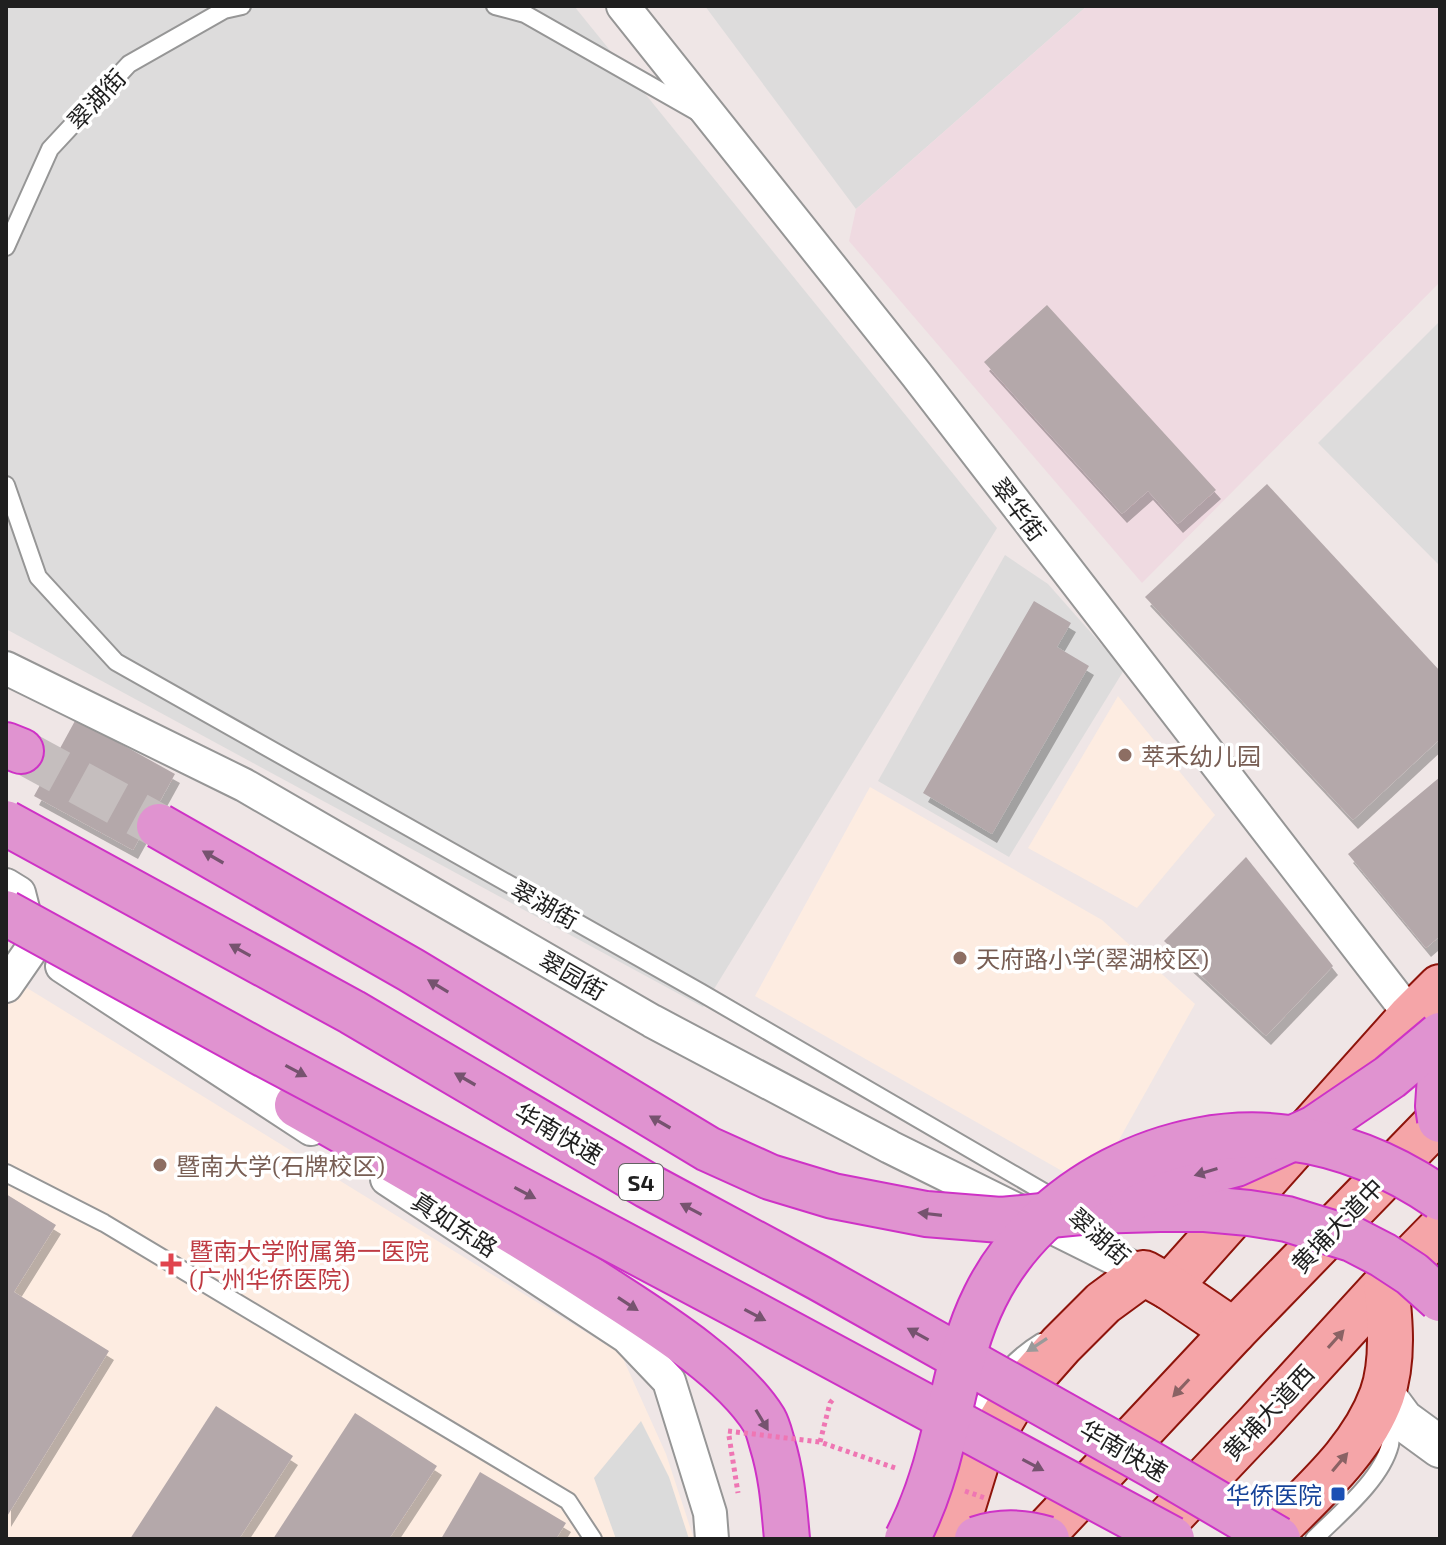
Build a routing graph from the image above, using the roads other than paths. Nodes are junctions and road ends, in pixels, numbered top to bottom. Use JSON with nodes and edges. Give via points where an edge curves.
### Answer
{"nodes":[{"id":1,"x":242,"y":6,"type":"edge"},
{"id":2,"x":495,"y":6,"type":"edge"},
{"id":3,"x":623,"y":6,"type":"edge"},
{"id":4,"x":716,"y":123,"type":"junction"},
{"id":5,"x":6,"y":247,"type":"edge"},
{"id":6,"x":6,"y":485,"type":"edge"},
{"id":7,"x":6,"y":668,"type":"edge"},
{"id":8,"x":6,"y":823,"type":"edge"},
{"id":9,"x":159,"y":826,"type":"tunnel mouth"},
{"id":10,"x":6,"y":885,"type":"edge"},
{"id":11,"x":6,"y":913,"type":"edge"},
{"id":12,"x":20,"y":936,"type":"edge"},
{"id":13,"x":6,"y":986,"type":"edge"},
{"id":14,"x":1430,"y":1013,"type":"edge"},
{"id":15,"x":1440,"y":1076,"type":"edge"},
{"id":16,"x":1440,"y":1119,"type":"edge"},
{"id":17,"x":6,"y":1173,"type":"edge"},
{"id":18,"x":1440,"y":1198,"type":"edge"},
{"id":19,"x":1091,"y":1211,"type":"junction"},
{"id":20,"x":1440,"y":1229,"type":"edge"},
{"id":21,"x":1156,"y":1280,"type":"junction"},
{"id":22,"x":1386,"y":1284,"type":"junction"},
{"id":23,"x":1440,"y":1299,"type":"edge"},
{"id":24,"x":1103,"y":1303,"type":"junction"},
{"id":25,"x":1234,"y":1331,"type":"junction"},
{"id":26,"x":1383,"y":1393,"type":"junction"},
{"id":27,"x":963,"y":1439,"type":"dead end"},
{"id":28,"x":1440,"y":1447,"type":"edge"},
{"id":29,"x":954,"y":1461,"type":"dead end"},
{"id":30,"x":948,"y":1480,"type":"dead end"},
{"id":31,"x":958,"y":1528,"type":"edge"},
{"id":32,"x":593,"y":1539,"type":"edge"},
{"id":33,"x":712,"y":1539,"type":"edge"},
{"id":34,"x":787,"y":1539,"type":"edge"},
{"id":35,"x":907,"y":1539,"type":"edge"},
{"id":36,"x":1039,"y":1539,"type":"edge"},
{"id":37,"x":1047,"y":1539,"type":"edge"},
{"id":38,"x":1149,"y":1539,"type":"edge"},
{"id":39,"x":1172,"y":1539,"type":"edge"},
{"id":40,"x":1267,"y":1539,"type":"edge"},
{"id":41,"x":1278,"y":1539,"type":"edge"},
{"id":42,"x":1314,"y":1539,"type":"edge"}],
"edges":[{"from":1,"to":5,"type":"lane","name":"翠湖街","via":[[224,10],[129,64],[50,149]]},
{"from":2,"to":4,"type":"lane","via":[[525,14]]},
{"from":3,"to":4,"type":"street","name":"翠华街"},
{"from":4,"to":14,"type":"street","name":"翠华街"},
{"from":6,"to":21,"type":"lane","name":"翠湖街","via":[[38,577],[116,662],[1057,1199]]},
{"from":7,"to":21,"type":"street","name":"翠园街","via":[[244,785],[666,1028]]},
{"from":41,"to":8,"type":"highway","name":"华南快速","number":"S4","one_way":true,"bridge":true,"via":[[648,1186],[352,1012]]},
{"from":19,"to":9,"type":"highway","one_way":true,"bridge":true,"via":[[1001,1220],[926,1214],[770,1177],[708,1149]]},
{"from":10,"to":12,"type":"street","via":[[19,893]]},
{"from":11,"to":39,"type":"highway","one_way":true,"bridge":true},
{"from":12,"to":13,"type":"street"},
{"from":12,"to":33,"type":"street","name":"真如东路","via":[[627,1337],[669,1381],[710,1513]]},
{"from":12,"to":34,"type":"highway","one_way":true,"via":[[523,1237],[654,1321],[710,1364],[738,1387],[766,1422],[778,1460]]},
{"from":14,"to":19,"type":"highway","one_way":true,"bridge":true,"via":[[1390,1077],[1315,1128],[1236,1164]]},
{"from":14,"to":21,"type":"main road"},
{"from":15,"to":16,"type":"highway","bridge":true},
{"from":16,"to":25,"type":"main road","name":"黄埔大道中"},
{"from":17,"to":32,"type":"lane","via":[[104,1223],[568,1501]]},
{"from":18,"to":35,"type":"highway","bridge":true,"via":[[1371,1160],[1319,1144],[1260,1135],[1177,1146],[1092,1181],[1032,1231],[986,1294],[959,1367],[937,1464]]},
{"from":19,"to":23,"type":"highway","bridge":true,"via":[[1205,1209],[1287,1219],[1352,1239],[1383,1255]]},
{"from":20,"to":22,"type":"main road"},
{"from":21,"to":24,"type":"main road"},
{"from":21,"to":25,"type":"main road"},
{"from":22,"to":26,"type":"main road","via":[[1390,1324]]},
{"from":38,"to":22,"type":"main road","name":"黄埔大道西","one_way":true},
{"from":24,"to":27,"type":"lane","one_way":true,"via":[[1018,1359],[986,1396]]},
{"from":24,"to":31,"type":"main road","via":[[1015,1397],[977,1461]]},
{"from":25,"to":36,"type":"main road","one_way":true},
{"from":26,"to":28,"type":"street","via":[[1403,1420]]},
{"from":40,"to":26,"type":"main road","one_way":true,"via":[[1340,1463],[1365,1431]]},
{"from":26,"to":42,"type":"lane","via":[[1391,1428],[1383,1462]]},
{"from":29,"to":30,"type":"lane"},
{"from":31,"to":37,"type":"highway","bridge":true}]}
